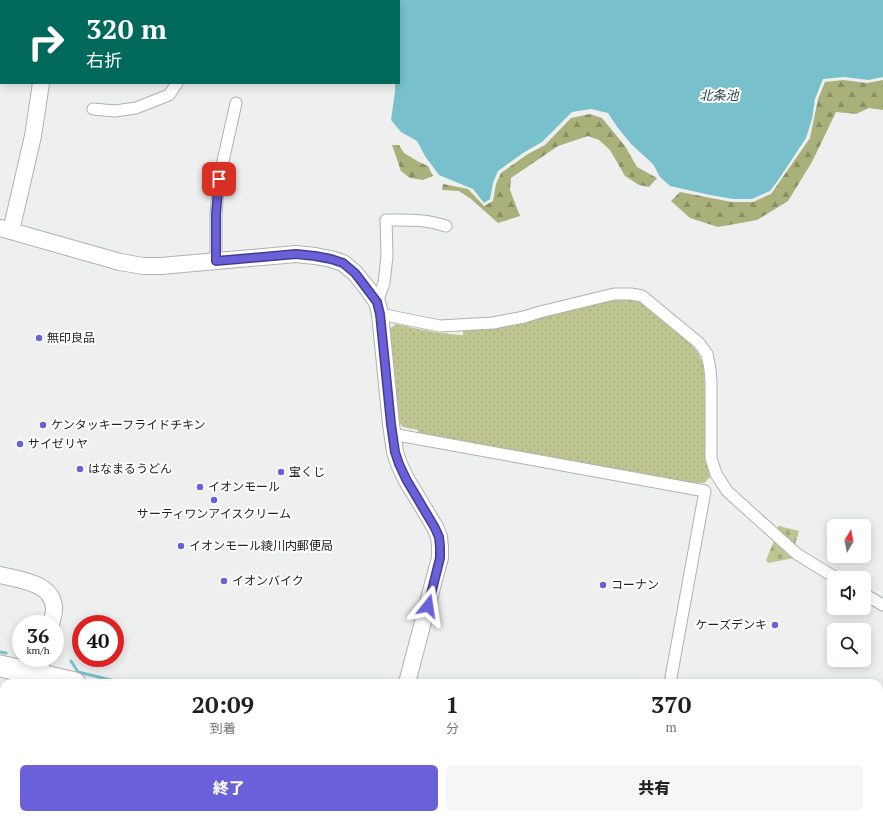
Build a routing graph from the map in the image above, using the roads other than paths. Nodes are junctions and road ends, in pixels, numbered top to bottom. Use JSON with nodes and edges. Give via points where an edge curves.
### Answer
{"nodes":[{"id":1,"x":41,"y":84,"type":"edge"},
{"id":2,"x":176,"y":84,"type":"edge"},
{"id":3,"x":236,"y":103,"type":"dead end"},
{"id":4,"x":93,"y":109,"type":"dead end"},
{"id":5,"x":446,"y":226,"type":"dead end"},
{"id":6,"x":5,"y":230,"type":"edge"},
{"id":7,"x":216,"y":261,"type":"junction"},
{"id":8,"x":378,"y":308,"type":"junction"},
{"id":9,"x":392,"y":434,"type":"junction"},
{"id":10,"x":827,"y":572,"type":"edge"},
{"id":11,"x":0,"y":575,"type":"edge"},
{"id":12,"x":871,"y":598,"type":"edge"},
{"id":13,"x":883,"y":606,"type":"edge"},
{"id":14,"x":53,"y":615,"type":"edge"},
{"id":15,"x":0,"y":666,"type":"edge"},
{"id":16,"x":39,"y":672,"type":"edge"},
{"id":17,"x":63,"y":679,"type":"edge"},
{"id":18,"x":408,"y":679,"type":"edge"},
{"id":19,"x":671,"y":679,"type":"edge"}],
"edges":[{"from":1,"to":6,"type":"street","via":[[33,136]]},
{"from":2,"to":4,"type":"street","via":[[169,94],[136,108],[115,111]]},
{"from":3,"to":7,"type":"street","via":[[219,179]]},
{"from":5,"to":8,"type":"street","via":[[419,220],[386,220],[387,256]]},
{"from":6,"to":7,"type":"street","via":[[143,266]]},
{"from":7,"to":8,"type":"street","via":[[296,254],[331,259],[343,263],[355,273]]},
{"from":8,"to":9,"type":"street"},
{"from":8,"to":10,"type":"street","via":[[440,326],[493,323],[614,294],[642,296],[699,343],[706,354],[711,382],[711,458],[716,474],[738,501],[797,554]]},
{"from":9,"to":18,"type":"street","via":[[399,464],[435,528],[440,547],[440,558]]},
{"from":9,"to":19,"type":"street","via":[[705,491]]},
{"from":11,"to":14,"type":"street","via":[[43,588],[52,600]]},
{"from":12,"to":13,"type":"street"},
{"from":15,"to":16,"type":"highway"},
{"from":16,"to":17,"type":"highway"}]}
